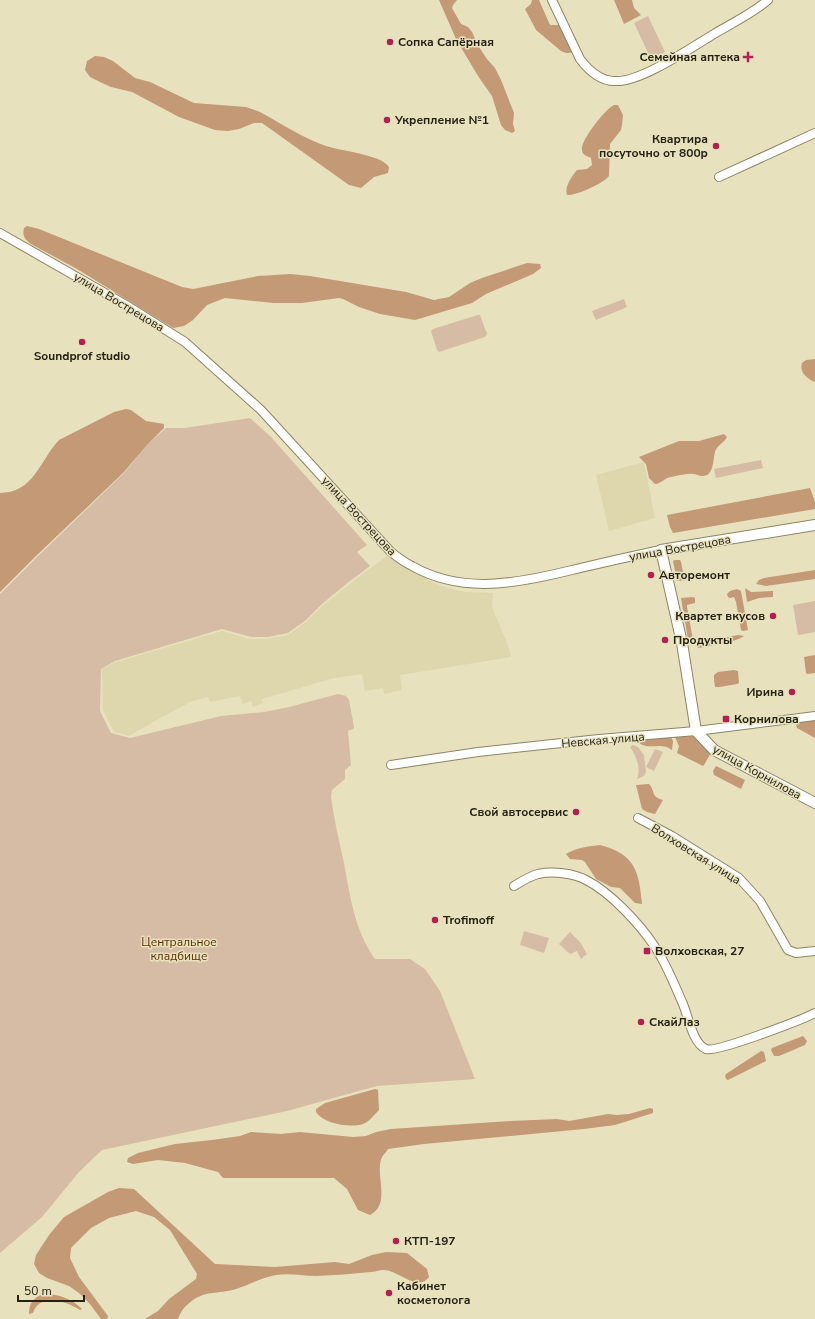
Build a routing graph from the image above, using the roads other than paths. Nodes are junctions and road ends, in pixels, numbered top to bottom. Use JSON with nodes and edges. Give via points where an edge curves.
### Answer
{"nodes":[{"id":1,"x":552,"y":0,"type":"edge"},
{"id":2,"x":768,"y":0,"type":"edge"},
{"id":3,"x":815,"y":133,"type":"edge"},
{"id":4,"x":719,"y":176,"type":"dead end"},
{"id":5,"x":0,"y":233,"type":"edge"},
{"id":6,"x":815,"y":525,"type":"edge"},
{"id":7,"x":662,"y":550,"type":"junction"},
{"id":8,"x":815,"y":716,"type":"edge"},
{"id":9,"x":696,"y":731,"type":"junction"},
{"id":10,"x":391,"y":765,"type":"dead end"},
{"id":11,"x":815,"y":804,"type":"edge"},
{"id":12,"x":638,"y":818,"type":"dead end"},
{"id":13,"x":514,"y":886,"type":"dead end"},
{"id":14,"x":815,"y":950,"type":"edge"},
{"id":15,"x":815,"y":1013,"type":"edge"}],
"edges":[{"from":1,"to":2,"type":"street","via":[[586,67],[598,76],[616,82],[640,75],[669,61]]},
{"from":3,"to":4,"type":"street"},
{"from":5,"to":7,"type":"street","name":"улица Вострецова","via":[[185,342],[261,410],[396,557],[418,570],[451,582],[516,583]]},
{"from":6,"to":7,"type":"street","name":"улица Вострецова"},
{"from":7,"to":9,"type":"street","via":[[682,644]]},
{"from":8,"to":9,"type":"street","name":"Невская улица"},
{"from":9,"to":10,"type":"street","name":"Невская улица","via":[[484,751]]},
{"from":9,"to":11,"type":"street","name":"улица Корнилова","via":[[714,750]]},
{"from":12,"to":14,"type":"street","name":"Волховская улица","via":[[739,878],[760,901],[788,950],[796,953]]},
{"from":13,"to":15,"type":"street","via":[[538,874],[561,874],[586,880],[608,895],[635,920],[656,948],[683,1004],[693,1033],[706,1049],[711,1050],[751,1038]]}]}
